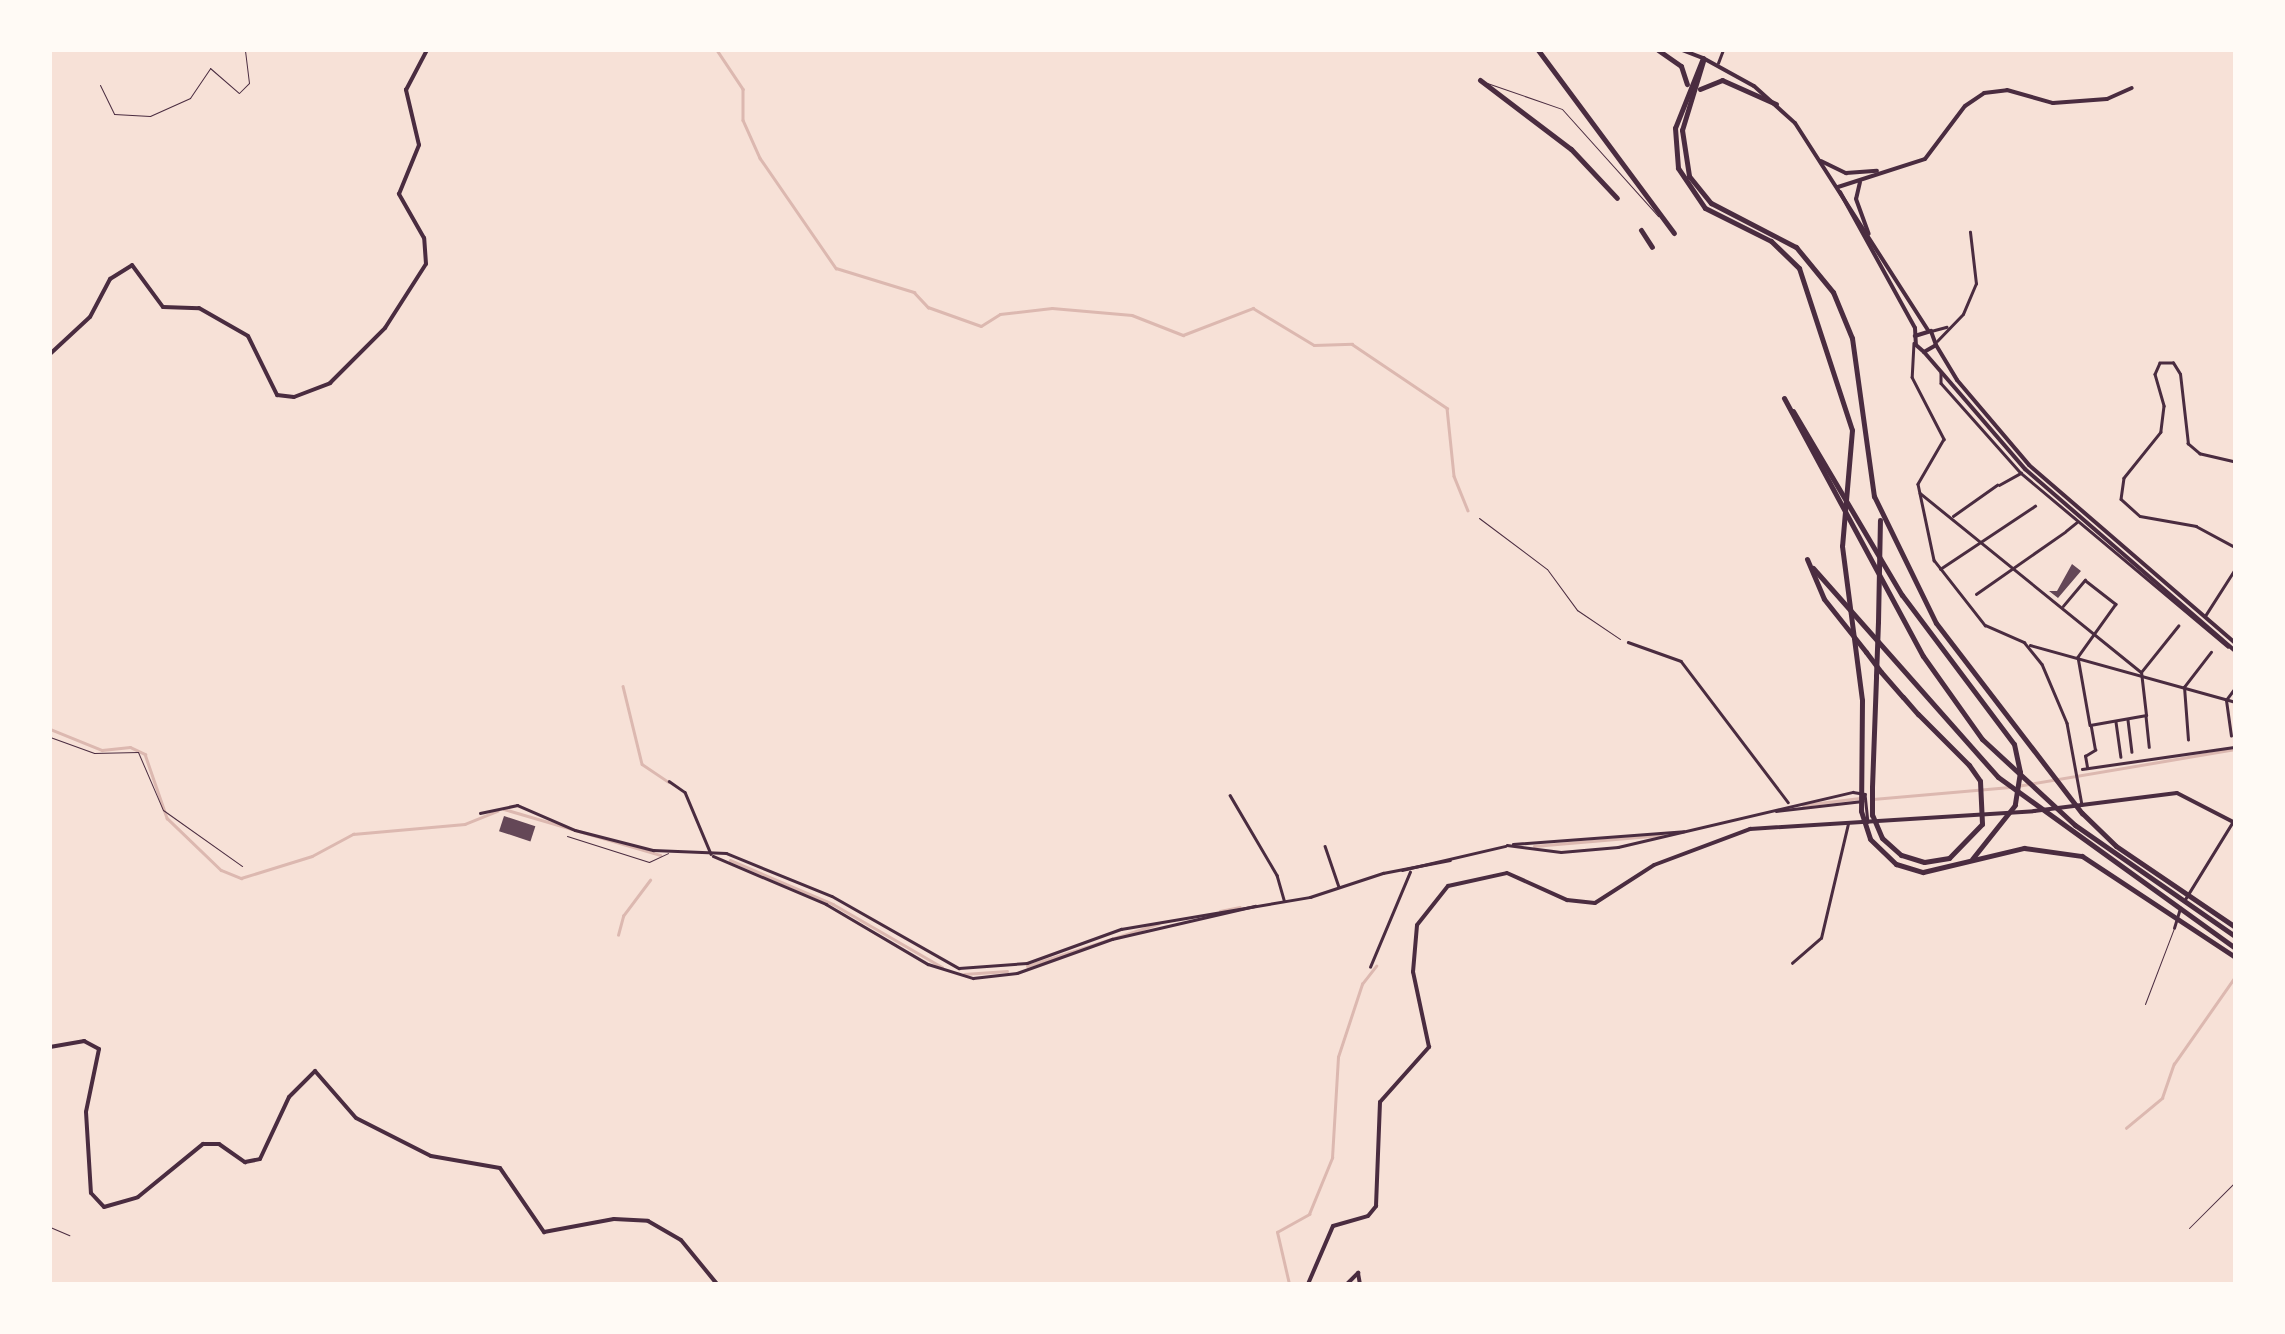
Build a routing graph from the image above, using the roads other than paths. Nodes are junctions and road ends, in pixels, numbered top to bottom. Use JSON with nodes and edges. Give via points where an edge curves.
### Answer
{"nodes":[{"id":1,"x":428,"y":50,"type":"edge"},
{"id":2,"x":1538,"y":50,"type":"edge"},
{"id":3,"x":1658,"y":50,"type":"edge"},
{"id":4,"x":1682,"y":50,"type":"edge"},
{"id":5,"x":1722,"y":50,"type":"edge"},
{"id":6,"x":1703,"y":58,"type":"junction"},
{"id":7,"x":1718,"y":65,"type":"junction"},
{"id":8,"x":1480,"y":80,"type":"joint"},
{"id":9,"x":2132,"y":88,"type":"dead end"},
{"id":10,"x":1687,"y":92,"type":"junction"},
{"id":11,"x":1695,"y":95,"type":"junction"},
{"id":12,"x":1776,"y":104,"type":"junction"},
{"id":13,"x":1821,"y":161,"type":"junction"},
{"id":14,"x":1886,"y":171,"type":"junction"},
{"id":15,"x":1855,"y":173,"type":"junction"},
{"id":16,"x":1863,"y":178,"type":"junction"},
{"id":17,"x":1838,"y":187,"type":"junction"},
{"id":18,"x":1618,"y":198,"type":"dead end"},
{"id":19,"x":1666,"y":222,"type":"junction"},
{"id":20,"x":1743,"y":224,"type":"junction"},
{"id":21,"x":1640,"y":230,"type":"dead end"},
{"id":22,"x":1674,"y":232,"type":"dead end"},
{"id":23,"x":1970,"y":232,"type":"dead end"},
{"id":24,"x":1869,"y":234,"type":"junction"},
{"id":25,"x":1652,"y":247,"type":"dead end"},
{"id":26,"x":1948,"y":326,"type":"junction"},
{"id":27,"x":1930,"y":330,"type":"junction"},
{"id":28,"x":1915,"y":339,"type":"junction"},
{"id":29,"x":1937,"y":343,"type":"junction"},
{"id":30,"x":1923,"y":351,"type":"junction"},
{"id":31,"x":50,"y":354,"type":"edge"},
{"id":32,"x":1911,"y":360,"type":"junction"},
{"id":33,"x":1941,"y":371,"type":"junction"},
{"id":34,"x":1786,"y":401,"type":"dead end"},
{"id":35,"x":1803,"y":427,"type":"junction"},
{"id":36,"x":2235,"y":462,"type":"edge"},
{"id":37,"x":2021,"y":473,"type":"junction"},
{"id":38,"x":1918,"y":492,"type":"junction"},
{"id":39,"x":2035,"y":506,"type":"dead end"},
{"id":40,"x":1880,"y":517,"type":"junction"},
{"id":41,"x":1952,"y":517,"type":"junction"},
{"id":42,"x":2076,"y":523,"type":"junction"},
{"id":43,"x":1982,"y":542,"type":"junction"},
{"id":44,"x":2235,"y":547,"type":"edge"},
{"id":45,"x":1807,"y":559,"type":"dead end"},
{"id":46,"x":2014,"y":567,"type":"junction"},
{"id":47,"x":2235,"y":568,"type":"edge"},
{"id":48,"x":1939,"y":570,"type":"junction"},
{"id":49,"x":1815,"y":577,"type":"junction"},
{"id":50,"x":1976,"y":594,"type":"dead end"},
{"id":51,"x":2063,"y":606,"type":"junction"},
{"id":52,"x":2204,"y":617,"type":"junction"},
{"id":53,"x":2178,"y":626,"type":"dead end"},
{"id":54,"x":2096,"y":633,"type":"junction"},
{"id":55,"x":1628,"y":642,"type":"road end"},
{"id":56,"x":2028,"y":645,"type":"junction"},
{"id":57,"x":2233,"y":647,"type":"edge"},
{"id":58,"x":2211,"y":652,"type":"dead end"},
{"id":59,"x":2078,"y":657,"type":"junction"},
{"id":60,"x":2141,"y":672,"type":"junction"},
{"id":61,"x":2184,"y":686,"type":"junction"},
{"id":62,"x":2235,"y":688,"type":"edge"},
{"id":63,"x":2226,"y":700,"type":"junction"},
{"id":64,"x":2235,"y":702,"type":"edge"},
{"id":65,"x":2146,"y":715,"type":"junction"},
{"id":66,"x":2128,"y":718,"type":"junction"},
{"id":67,"x":2116,"y":720,"type":"junction"},
{"id":68,"x":2090,"y":724,"type":"junction"},
{"id":69,"x":2231,"y":736,"type":"dead end"},
{"id":70,"x":2188,"y":740,"type":"dead end"},
{"id":71,"x":2149,"y":747,"type":"dead end"},
{"id":72,"x":2235,"y":747,"type":"edge"},
{"id":73,"x":2132,"y":752,"type":"dead end"},
{"id":74,"x":2121,"y":757,"type":"dead end"},
{"id":75,"x":2079,"y":770,"type":"junction"},
{"id":76,"x":668,"y":780,"type":"dead end"},
{"id":77,"x":1230,"y":796,"type":"dead end"},
{"id":78,"x":1865,"y":799,"type":"junction"},
{"id":79,"x":1789,"y":804,"type":"junction"},
{"id":80,"x":2082,"y":806,"type":"junction"},
{"id":81,"x":1769,"y":812,"type":"junction"},
{"id":82,"x":480,"y":813,"type":"dead end"},
{"id":83,"x":1748,"y":817,"type":"junction"},
{"id":84,"x":1737,"y":820,"type":"junction"},
{"id":85,"x":1868,"y":822,"type":"junction"},
{"id":86,"x":2234,"y":822,"type":"edge"},
{"id":87,"x":1844,"y":824,"type":"junction"},
{"id":88,"x":1751,"y":828,"type":"junction"},
{"id":89,"x":1691,"y":831,"type":"junction"},
{"id":90,"x":1741,"y":831,"type":"junction"},
{"id":91,"x":568,"y":836,"type":"dead end"},
{"id":92,"x":1325,"y":846,"type":"dead end"},
{"id":93,"x":1508,"y":846,"type":"junction"},
{"id":94,"x":668,"y":853,"type":"junction"},
{"id":95,"x":711,"y":856,"type":"junction"},
{"id":96,"x":1960,"y":865,"type":"junction"},
{"id":97,"x":1410,"y":868,"type":"junction"},
{"id":98,"x":1339,"y":889,"type":"junction"},
{"id":99,"x":1284,"y":901,"type":"junction"},
{"id":100,"x":1260,"y":904,"type":"junction"},
{"id":101,"x":2235,"y":927,"type":"edge"},
{"id":102,"x":2174,"y":928,"type":"joint"},
{"id":103,"x":2235,"y":936,"type":"edge"},
{"id":104,"x":2235,"y":948,"type":"edge"},
{"id":105,"x":2235,"y":957,"type":"edge"},
{"id":106,"x":1792,"y":963,"type":"dead end"},
{"id":107,"x":1016,"y":964,"type":"junction"},
{"id":108,"x":1370,"y":967,"type":"dead end"},
{"id":109,"x":1018,"y":973,"type":"junction"},
{"id":110,"x":2144,"y":1004,"type":"dead end"},
{"id":111,"x":50,"y":1047,"type":"edge"},
{"id":112,"x":2235,"y":1182,"type":"edge"},
{"id":113,"x":2189,"y":1228,"type":"dead end"},
{"id":114,"x":716,"y":1284,"type":"edge"},
{"id":115,"x":1308,"y":1284,"type":"edge"},
{"id":116,"x":1347,"y":1284,"type":"edge"},
{"id":117,"x":1360,"y":1284,"type":"edge"}],
"edges":[{"from":1,"to":31,"type":"main road","via":[[406,90],[419,144],[400,194],[424,238],[426,264],[384,328],[334,380],[304,394],[277,395],[248,336],[199,308],[164,307],[132,265],[110,279],[90,317]]},
{"from":2,"to":19,"type":"highway"},
{"from":3,"to":10,"type":"highway","via":[[1681,66]]},
{"from":4,"to":6,"type":"main road"},
{"from":5,"to":7,"type":"street"},
{"from":6,"to":7,"type":"main road"},
{"from":6,"to":10,"type":"highway"},
{"from":6,"to":11,"type":"highway"},
{"from":7,"to":12,"type":"main road"},
{"from":8,"to":18,"type":"highway","via":[[1563,142]]},
{"from":8,"to":19,"type":"lane","via":[[1562,109]]},
{"from":9,"to":14,"type":"main road","via":[[2107,99],[2053,103],[2007,90],[1984,93],[1965,106],[1925,160]]},
{"from":10,"to":20,"type":"highway","via":[[1674,136],[1678,168],[1705,208]]},
{"from":11,"to":12,"type":"highway","via":[[1722,80]]},
{"from":11,"to":20,"type":"highway","via":[[1681,141],[1689,176],[1711,204]]},
{"from":12,"to":13,"type":"main road"},
{"from":13,"to":15,"type":"main road"},
{"from":13,"to":17,"type":"main road"},
{"from":14,"to":15,"type":"main road"},
{"from":14,"to":16,"type":"main road"},
{"from":15,"to":17,"type":"main road"},
{"from":16,"to":17,"type":"main road"},
{"from":16,"to":24,"type":"main road","via":[[1856,200]]},
{"from":17,"to":24,"type":"main road"},
{"from":17,"to":28,"type":"main road"},
{"from":19,"to":22,"type":"highway"},
{"from":20,"to":40,"type":"highway","via":[[1796,247],[1838,300],[1852,338],[1867,468]]},
{"from":20,"to":96,"type":"highway","via":[[1794,262],[1829,347],[1852,430],[1843,560],[1862,700],[1867,833],[1904,867],[1930,872]]},
{"from":21,"to":25,"type":"highway"},
{"from":23,"to":26,"type":"street","via":[[1976,284]]},
{"from":24,"to":27,"type":"main road"},
{"from":26,"to":27,"type":"street"},
{"from":26,"to":29,"type":"street"},
{"from":27,"to":28,"type":"main road"},
{"from":27,"to":29,"type":"main road"},
{"from":28,"to":30,"type":"main road"},
{"from":28,"to":32,"type":"street"},
{"from":29,"to":30,"type":"main road"},
{"from":29,"to":52,"type":"main road","via":[[1957,380],[2029,465]]},
{"from":30,"to":32,"type":"street"},
{"from":30,"to":33,"type":"main road"},
{"from":32,"to":38,"type":"street","via":[[1912,377],[1944,442],[1920,477]]},
{"from":33,"to":37,"type":"street","via":[[1941,384]]},
{"from":33,"to":57,"type":"main road","via":[[2025,469]]},
{"from":34,"to":35,"type":"highway"},
{"from":35,"to":96,"type":"highway","via":[[1902,595],[2016,750],[2020,780],[2012,812],[1987,847]]},
{"from":35,"to":103,"type":"highway","via":[[1923,656],[1982,739],[2075,825]]},
{"from":36,"to":44,"type":"street","via":[[2200,454],[2188,444],[2180,374],[2173,363],[2160,363],[2160,436],[2124,478],[2122,499],[2140,516],[2196,526]]},
{"from":37,"to":41,"type":"street"},
{"from":37,"to":42,"type":"street"},
{"from":38,"to":41,"type":"street"},
{"from":38,"to":48,"type":"street"},
{"from":39,"to":43,"type":"street"},
{"from":40,"to":49,"type":"highway","via":[[1878,622],[1877,658],[1876,676],[1874,712],[1872,815],[1882,838],[1901,855],[1924,862],[1950,858],[1982,824],[1980,781],[1882,672],[1874,662],[1866,652],[1824,599]]},
{"from":40,"to":101,"type":"highway","via":[[1936,623],[2062,790],[2116,846]]},
{"from":41,"to":43,"type":"street"},
{"from":42,"to":46,"type":"street"},
{"from":42,"to":57,"type":"street"},
{"from":43,"to":46,"type":"street"},
{"from":43,"to":48,"type":"street"},
{"from":45,"to":49,"type":"highway"},
{"from":46,"to":50,"type":"street"},
{"from":46,"to":51,"type":"street"},
{"from":47,"to":52,"type":"street"},
{"from":48,"to":56,"type":"street","via":[[1988,627]]},
{"from":49,"to":104,"type":"highway","via":[[1998,778]]},
{"from":51,"to":54,"type":"street"},
{"from":51,"to":54,"type":"street","via":[[2085,580],[2102,591],[2116,606]]},
{"from":52,"to":57,"type":"main road"},
{"from":53,"to":60,"type":"street"},
{"from":54,"to":59,"type":"street"},
{"from":54,"to":60,"type":"street"},
{"from":55,"to":79,"type":"street","via":[[1682,661]]},
{"from":56,"to":59,"type":"street"},
{"from":56,"to":75,"type":"street","via":[[2060,704]]},
{"from":58,"to":61,"type":"street"},
{"from":59,"to":60,"type":"street"},
{"from":59,"to":68,"type":"street"},
{"from":60,"to":61,"type":"street"},
{"from":60,"to":65,"type":"street"},
{"from":61,"to":63,"type":"street"},
{"from":61,"to":70,"type":"street"},
{"from":62,"to":63,"type":"street"},
{"from":63,"to":64,"type":"street"},
{"from":63,"to":69,"type":"street"},
{"from":65,"to":66,"type":"street"},
{"from":65,"to":71,"type":"street"},
{"from":66,"to":67,"type":"street"},
{"from":66,"to":73,"type":"street"},
{"from":67,"to":68,"type":"street"},
{"from":67,"to":74,"type":"street"},
{"from":68,"to":75,"type":"street","via":[[2094,750]]},
{"from":72,"to":75,"type":"street"},
{"from":75,"to":80,"type":"street"},
{"from":76,"to":95,"type":"street","via":[[685,792]]},
{"from":77,"to":99,"type":"street"},
{"from":78,"to":79,"type":"street"},
{"from":78,"to":81,"type":"street"},
{"from":78,"to":85,"type":"street"},
{"from":79,"to":81,"type":"street"},
{"from":80,"to":85,"type":"main road"},
{"from":80,"to":86,"type":"main road","via":[[2184,793]]},
{"from":81,"to":83,"type":"street"},
{"from":82,"to":94,"type":"street","via":[[523,806],[575,830]]},
{"from":83,"to":84,"type":"street"},
{"from":83,"to":88,"type":"street"},
{"from":84,"to":89,"type":"street"},
{"from":84,"to":90,"type":"street"},
{"from":85,"to":87,"type":"main road"},
{"from":86,"to":102,"type":"street"},
{"from":87,"to":88,"type":"main road"},
{"from":87,"to":106,"type":"street","via":[[1821,938]]},
{"from":88,"to":90,"type":"main road"},
{"from":89,"to":93,"type":"street"},
{"from":89,"to":93,"type":"street","via":[[1561,852]]},
{"from":90,"to":115,"type":"main road","via":[[1650,867],[1595,903],[1567,900],[1511,874],[1452,884],[1420,916],[1415,979],[1429,1046],[1380,1102],[1376,1206],[1368,1216],[1332,1226]]},
{"from":91,"to":94,"type":"lane","via":[[650,862]]},
{"from":92,"to":98,"type":"street"},
{"from":93,"to":97,"type":"street"},
{"from":94,"to":95,"type":"street"},
{"from":95,"to":107,"type":"street","via":[[726,853],[822,891],[952,966]]},
{"from":95,"to":109,"type":"street","via":[[826,904],[950,974]]},
{"from":96,"to":105,"type":"highway","via":[[2024,848],[2082,856]]},
{"from":97,"to":98,"type":"street"},
{"from":97,"to":108,"type":"street","via":[[1388,936]]},
{"from":98,"to":99,"type":"street"},
{"from":99,"to":100,"type":"street"},
{"from":100,"to":107,"type":"street","via":[[1121,929]]},
{"from":100,"to":109,"type":"street","via":[[1112,938]]},
{"from":102,"to":110,"type":"lane"},
{"from":107,"to":109,"type":"street"},
{"from":111,"to":114,"type":"main road","via":[[88,1041],[99,1049],[86,1112],[90,1192],[104,1207],[141,1196],[203,1144],[220,1144],[242,1161],[260,1159],[292,1094],[306,1074],[317,1071],[356,1118],[431,1156],[500,1168],[544,1232],[614,1219],[652,1222],[681,1240]]},
{"from":112,"to":113,"type":"lane"},
{"from":116,"to":117,"type":"main road","via":[[1358,1273]]}]}
